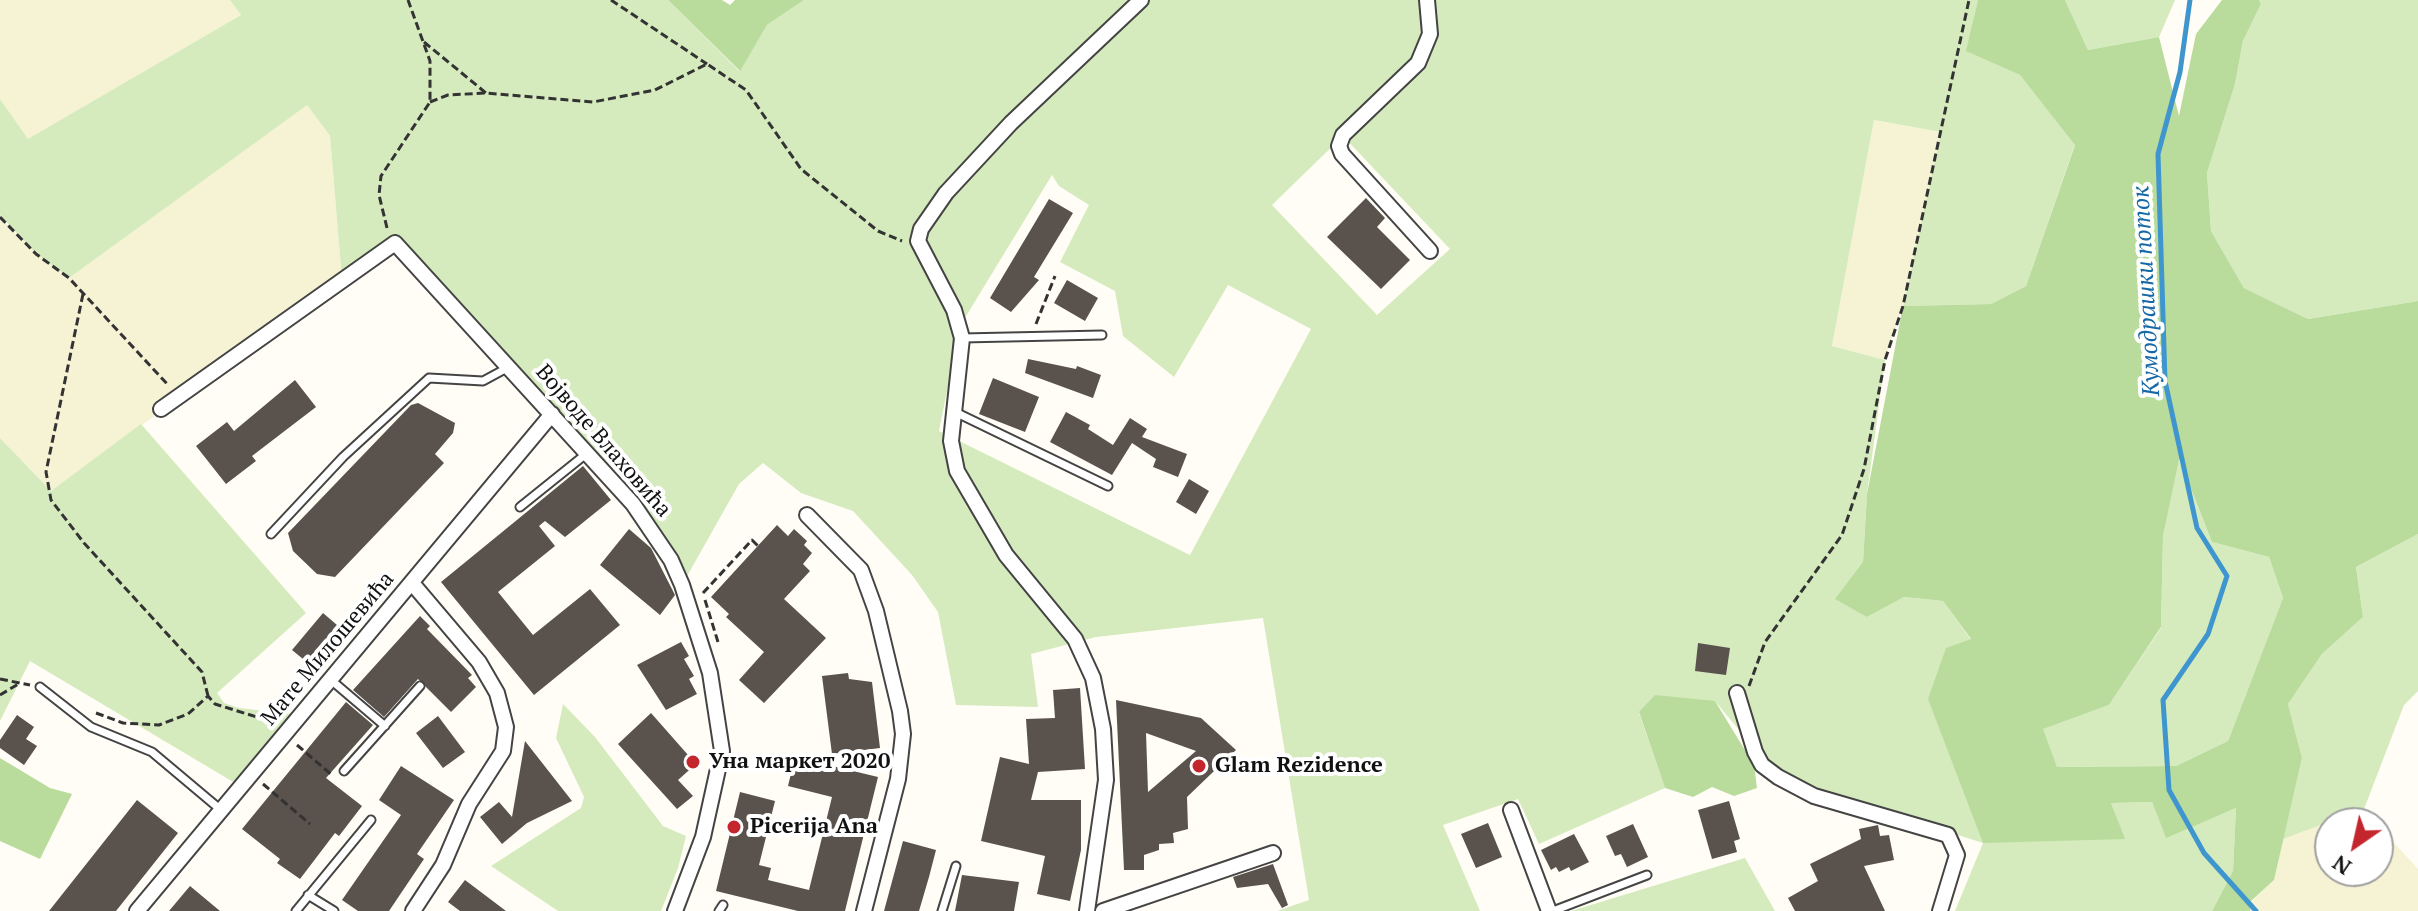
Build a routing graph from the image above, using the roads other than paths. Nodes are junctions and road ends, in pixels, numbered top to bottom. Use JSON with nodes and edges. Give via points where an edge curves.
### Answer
{"nodes":[{"id":1,"x":1141,"y":0,"type":"edge"},
{"id":2,"x":1427,"y":0,"type":"edge"},
{"id":3,"x":1430,"y":251,"type":"dead end"},
{"id":4,"x":1102,"y":335,"type":"dead end"},
{"id":5,"x":962,"y":338,"type":"junction"},
{"id":6,"x":509,"y":366,"type":"junction"},
{"id":7,"x":161,"y":409,"type":"dead end"},
{"id":8,"x":955,"y":412,"type":"junction"},
{"id":9,"x":552,"y":414,"type":"junction"},
{"id":10,"x":588,"y":453,"type":"junction"},
{"id":11,"x":1108,"y":486,"type":"dead end"},
{"id":12,"x":520,"y":507,"type":"dead end"},
{"id":13,"x":807,"y":515,"type":"dead end"},
{"id":14,"x":271,"y":534,"type":"dead end"},
{"id":15,"x":412,"y":583,"type":"junction"},
{"id":16,"x":331,"y":680,"type":"junction"},
{"id":17,"x":420,"y":686,"type":"dead end"},
{"id":18,"x":40,"y":687,"type":"road end"},
{"id":19,"x":1737,"y":693,"type":"road end"},
{"id":20,"x":385,"y":726,"type":"junction"},
{"id":21,"x":344,"y":771,"type":"dead end"},
{"id":22,"x":221,"y":810,"type":"junction"},
{"id":23,"x":1511,"y":810,"type":"dead end"},
{"id":24,"x":371,"y":820,"type":"dead end"},
{"id":25,"x":1273,"y":853,"type":"dead end"},
{"id":26,"x":956,"y":866,"type":"dead end"},
{"id":27,"x":1647,"y":875,"type":"dead end"},
{"id":28,"x":308,"y":895,"type":"junction"},
{"id":29,"x":137,"y":911,"type":"edge"},
{"id":30,"x":296,"y":911,"type":"edge"},
{"id":31,"x":334,"y":911,"type":"edge"},
{"id":32,"x":413,"y":911,"type":"edge"},
{"id":33,"x":675,"y":911,"type":"edge"},
{"id":34,"x":864,"y":911,"type":"edge"},
{"id":35,"x":942,"y":911,"type":"edge"},
{"id":36,"x":1087,"y":911,"type":"edge"},
{"id":37,"x":1103,"y":911,"type":"edge"},
{"id":38,"x":1551,"y":911,"type":"edge"},
{"id":39,"x":1940,"y":911,"type":"edge"}],
"edges":[{"from":1,"to":5,"type":"street","via":[[1011,123],[946,193],[921,229],[918,241],[954,310]]},
{"from":2,"to":3,"type":"street","via":[[1430,34],[1418,63],[1343,135],[1339,146]]},
{"from":4,"to":5,"type":"lane"},
{"from":5,"to":8,"type":"street"},
{"from":6,"to":7,"type":"street","name":"Војводе Влаховића","via":[[395,243]]},
{"from":6,"to":9,"type":"street","name":"Војводе Влаховића"},
{"from":6,"to":14,"type":"lane","name":"Војводе Влаховића","via":[[483,381],[429,378],[343,457]]},
{"from":8,"to":11,"type":"lane"},
{"from":8,"to":36,"type":"street","via":[[951,441],[963,485],[1006,555],[1075,639],[1093,678],[1106,780]]},
{"from":9,"to":10,"type":"street","name":"Војводе Влаховића"},
{"from":9,"to":15,"type":"street","name":"Мате Милошевића"},
{"from":10,"to":12,"type":"lane"},
{"from":10,"to":33,"type":"street","name":"Војводе Влаховића","via":[[633,504],[671,560],[699,631],[716,699],[722,743],[719,771],[703,837]]},
{"from":13,"to":34,"type":"street","via":[[861,570],[900,711],[898,779]]},
{"from":15,"to":16,"type":"street","name":"Мате Милошевића"},
{"from":15,"to":32,"type":"street","via":[[479,662],[497,693],[506,727],[503,751]]},
{"from":16,"to":20,"type":"lane"},
{"from":16,"to":22,"type":"street","name":"Мате Милошевића"},
{"from":17,"to":20,"type":"lane"},
{"from":18,"to":22,"type":"lane","via":[[91,727],[152,752]]},
{"from":19,"to":39,"type":"street","via":[[1755,752],[1778,777],[1814,796],[1948,835],[1957,855]]},
{"from":20,"to":21,"type":"lane"},
{"from":22,"to":29,"type":"street","name":"Мате Милошевића"},
{"from":23,"to":38,"type":"street"},
{"from":24,"to":28,"type":"lane"},
{"from":25,"to":37,"type":"street"},
{"from":26,"to":35,"type":"lane"},
{"from":27,"to":38,"type":"lane"},
{"from":28,"to":30,"type":"lane"},
{"from":28,"to":31,"type":"lane"}]}
